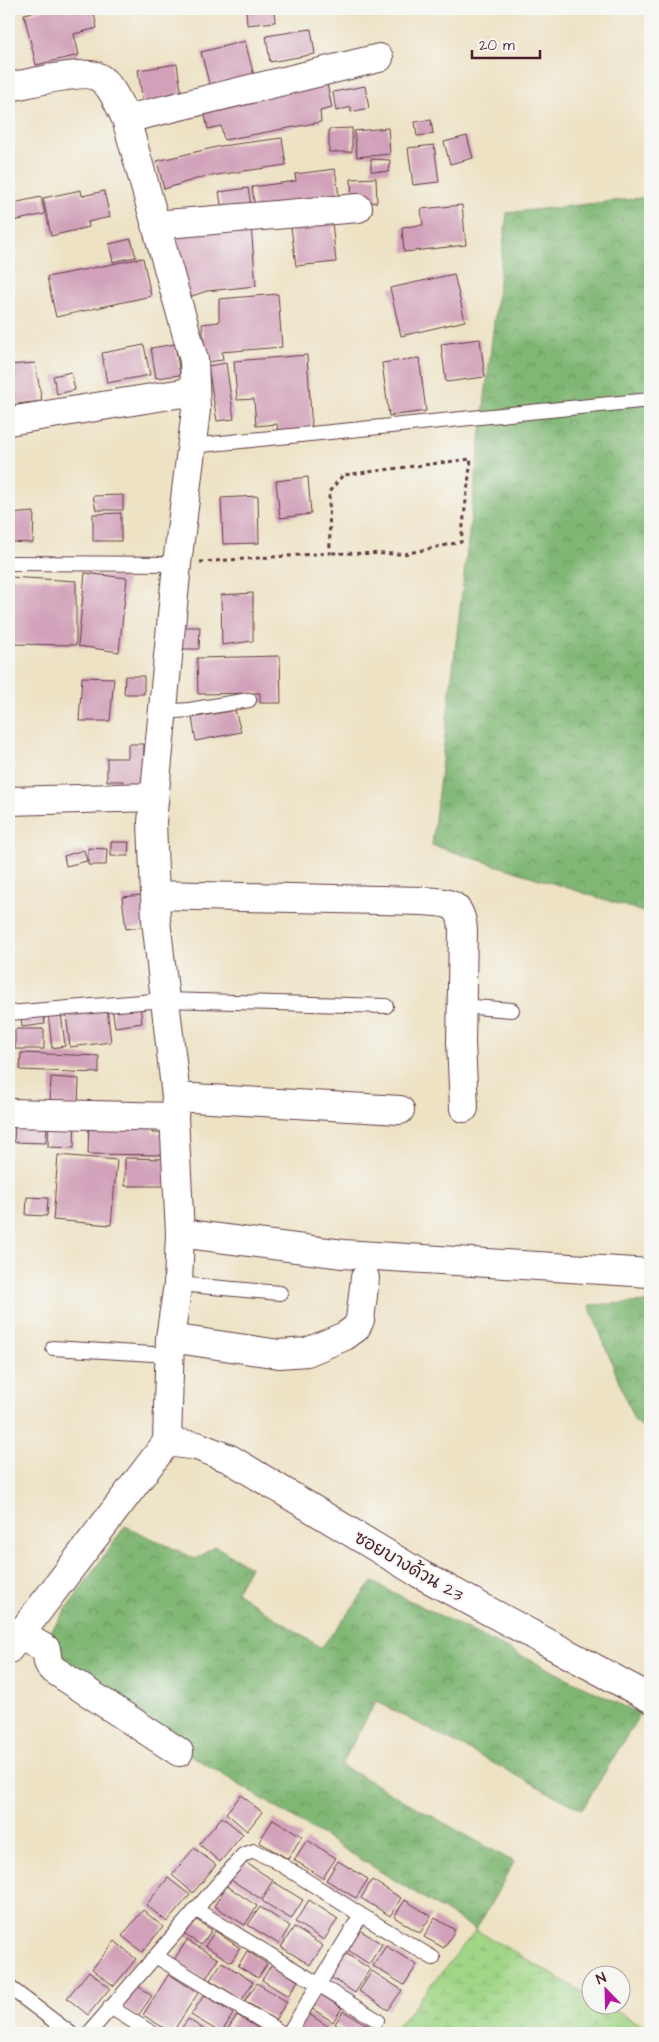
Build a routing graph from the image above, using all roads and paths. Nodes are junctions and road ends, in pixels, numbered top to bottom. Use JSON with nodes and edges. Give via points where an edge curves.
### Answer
{"nodes":[{"id":1,"x":378,"y":58,"type":"dead end"},
{"id":2,"x":9,"y":87,"type":"edge"},
{"id":3,"x":126,"y":119,"type":"junction"},
{"id":4,"x":358,"y":208,"type":"dead end"},
{"id":5,"x":155,"y":224,"type":"junction"},
{"id":6,"x":195,"y":391,"type":"junction"},
{"id":7,"x":650,"y":400,"type":"edge"},
{"id":8,"x":9,"y":421,"type":"edge"},
{"id":9,"x":192,"y":446,"type":"junction"},
{"id":10,"x":330,"y":553,"type":"junction"},
{"id":11,"x":9,"y":564,"type":"edge"},
{"id":12,"x":177,"y":564,"type":"junction"},
{"id":13,"x":249,"y":700,"type":"dead end"},
{"id":14,"x":162,"y":712,"type":"junction"},
{"id":15,"x":9,"y":801,"type":"edge"},
{"id":16,"x":152,"y":810,"type":"junction"},
{"id":17,"x":156,"y":895,"type":"junction"},
{"id":18,"x":165,"y":1000,"type":"junction"},
{"id":19,"x":386,"y":1006,"type":"dead end"},
{"id":20,"x":461,"y":1006,"type":"junction"},
{"id":21,"x":512,"y":1010,"type":"dead end"},
{"id":22,"x":9,"y":1013,"type":"edge"},
{"id":23,"x":175,"y":1107,"type":"junction"},
{"id":24,"x":464,"y":1108,"type":"dead end"},
{"id":25,"x":400,"y":1110,"type":"dead end"},
{"id":26,"x":9,"y":1113,"type":"edge"},
{"id":27,"x":180,"y":1233,"type":"junction"},
{"id":28,"x":650,"y":1272,"type":"edge"},
{"id":29,"x":365,"y":1278,"type":"dead end"},
{"id":30,"x":178,"y":1284,"type":"junction"},
{"id":31,"x":280,"y":1293,"type":"dead end"},
{"id":32,"x":169,"y":1346,"type":"junction"},
{"id":33,"x":53,"y":1348,"type":"dead end"},
{"id":34,"x":167,"y":1442,"type":"junction"},
{"id":35,"x":14,"y":1642,"type":"edge"},
{"id":36,"x":650,"y":1698,"type":"edge"},
{"id":37,"x":179,"y":1752,"type":"dead end"},
{"id":38,"x":196,"y":1910,"type":"junction"},
{"id":39,"x":361,"y":1915,"type":"junction"},
{"id":40,"x":157,"y":1957,"type":"junction"},
{"id":41,"x":433,"y":1958,"type":"dead end"},
{"id":42,"x":319,"y":1984,"type":"junction"},
{"id":43,"x":9,"y":1987,"type":"edge"},
{"id":44,"x":110,"y":2007,"type":"junction"},
{"id":45,"x":377,"y":2020,"type":"dead end"},
{"id":46,"x":70,"y":2033,"type":"edge"},
{"id":47,"x":90,"y":2033,"type":"edge"},
{"id":48,"x":152,"y":2033,"type":"edge"},
{"id":49,"x":282,"y":2033,"type":"edge"},
{"id":50,"x":289,"y":2033,"type":"edge"}],
"edges":[{"from":1,"to":3,"type":"street"},
{"from":2,"to":3,"type":"street","via":[[84,74],[98,76],[111,90]]},
{"from":3,"to":5,"type":"street"},
{"from":4,"to":5,"type":"street"},
{"from":5,"to":6,"type":"street","via":[[194,360]]},
{"from":6,"to":8,"type":"street"},
{"from":6,"to":9,"type":"street"},
{"from":7,"to":9,"type":"lane"},
{"from":9,"to":12,"type":"street"},
{"from":10,"to":10,"type":"path","via":[[329,492],[343,475],[471,459],[462,542],[404,554]]},
{"from":10,"to":12,"type":"path"},
{"from":11,"to":12,"type":"lane"},
{"from":12,"to":14,"type":"street"},
{"from":13,"to":14,"type":"lane"},
{"from":14,"to":16,"type":"street"},
{"from":15,"to":16,"type":"street"},
{"from":16,"to":17,"type":"street"},
{"from":17,"to":18,"type":"street"},
{"from":17,"to":20,"type":"street","via":[[444,903],[455,907],[462,915]]},
{"from":18,"to":19,"type":"lane"},
{"from":18,"to":22,"type":"lane"},
{"from":18,"to":23,"type":"street"},
{"from":20,"to":21,"type":"lane"},
{"from":20,"to":24,"type":"street"},
{"from":23,"to":25,"type":"street"},
{"from":23,"to":26,"type":"street"},
{"from":23,"to":27,"type":"street"},
{"from":27,"to":28,"type":"street","via":[[344,1254]]},
{"from":27,"to":30,"type":"street"},
{"from":29,"to":32,"type":"street","via":[[360,1320],[356,1328],[307,1352],[279,1354]]},
{"from":30,"to":31,"type":"lane"},
{"from":30,"to":32,"type":"street"},
{"from":32,"to":33,"type":"lane"},
{"from":32,"to":34,"type":"street"},
{"from":34,"to":35,"type":"street"},
{"from":34,"to":36,"type":"street","name":"ซอยบางด้วน 23","via":[[198,1446],[230,1459],[420,1574]]},
{"from":35,"to":37,"type":"street","via":[[46,1649],[51,1668]]},
{"from":38,"to":39,"type":"lane","via":[[243,1855],[254,1851],[274,1860]]},
{"from":38,"to":40,"type":"lane"},
{"from":38,"to":42,"type":"lane"},
{"from":39,"to":41,"type":"lane"},
{"from":39,"to":42,"type":"lane"},
{"from":40,"to":44,"type":"lane"},
{"from":40,"to":49,"type":"lane"},
{"from":42,"to":45,"type":"lane"},
{"from":42,"to":50,"type":"lane"},
{"from":43,"to":46,"type":"lane"},
{"from":44,"to":47,"type":"lane"},
{"from":44,"to":48,"type":"lane"}]}
